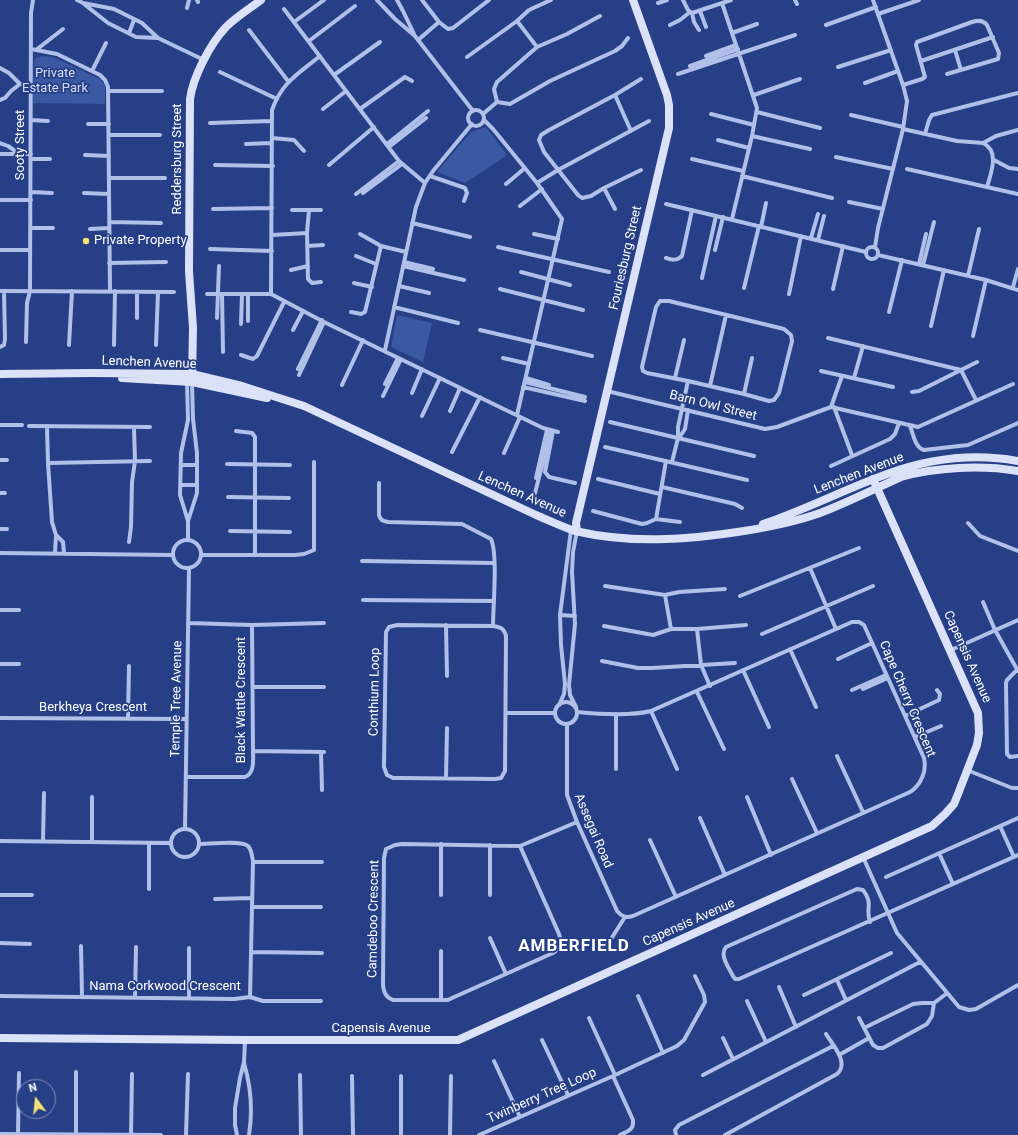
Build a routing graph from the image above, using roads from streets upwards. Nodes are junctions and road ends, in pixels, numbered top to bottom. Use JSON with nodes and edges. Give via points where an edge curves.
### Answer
{"nodes":[{"id":1,"x":33,"y":0,"type":"edge"},
{"id":2,"x":77,"y":0,"type":"edge"},
{"id":3,"x":189,"y":0,"type":"edge"},
{"id":4,"x":261,"y":0,"type":"edge"},
{"id":5,"x":324,"y":0,"type":"edge"},
{"id":6,"x":378,"y":0,"type":"edge"},
{"id":7,"x":396,"y":0,"type":"edge"},
{"id":8,"x":489,"y":0,"type":"edge"},
{"id":9,"x":551,"y":0,"type":"edge"},
{"id":10,"x":633,"y":0,"type":"edge"},
{"id":11,"x":667,"y":0,"type":"edge"},
{"id":12,"x":683,"y":0,"type":"edge"},
{"id":13,"x":730,"y":0,"type":"edge"},
{"id":14,"x":873,"y":0,"type":"edge"},
{"id":15,"x":919,"y":0,"type":"edge"},
{"id":16,"x":424,"y":1,"type":"edge"},
{"id":17,"x":83,"y":3,"type":"junction"},
{"id":18,"x":658,"y":3,"type":"dead end"},
{"id":19,"x":722,"y":3,"type":"junction"},
{"id":20,"x":354,"y":6,"type":"dead end"},
{"id":21,"x":876,"y":7,"type":"junction"},
{"id":22,"x":187,"y":8,"type":"dead end"},
{"id":23,"x":284,"y":9,"type":"dead end"},
{"id":24,"x":700,"y":11,"type":"junction"},
{"id":25,"x":691,"y":12,"type":"junction"},
{"id":26,"x":878,"y":14,"type":"junction"},
{"id":27,"x":600,"y":16,"type":"dead end"},
{"id":28,"x":134,"y":20,"type":"junction"},
{"id":29,"x":517,"y":21,"type":"junction"},
{"id":30,"x":294,"y":22,"type":"junction"},
{"id":31,"x":439,"y":22,"type":"junction"},
{"id":32,"x":757,"y":24,"type":"dead end"},
{"id":33,"x":670,"y":25,"type":"dead end"},
{"id":34,"x":826,"y":25,"type":"dead end"},
{"id":35,"x":706,"y":28,"type":"dead end"},
{"id":36,"x":63,"y":29,"type":"dead end"},
{"id":37,"x":249,"y":30,"type":"dead end"},
{"id":38,"x":700,"y":30,"type":"dead end"},
{"id":39,"x":732,"y":32,"type":"junction"},
{"id":40,"x":128,"y":33,"type":"junction"},
{"id":41,"x":795,"y":35,"type":"dead end"},
{"id":42,"x":993,"y":37,"type":"junction"},
{"id":43,"x":158,"y":38,"type":"junction"},
{"id":44,"x":416,"y":38,"type":"junction"},
{"id":45,"x":628,"y":38,"type":"dead end"},
{"id":46,"x":309,"y":42,"type":"junction"},
{"id":47,"x":380,"y":42,"type":"dead end"},
{"id":48,"x":106,"y":43,"type":"dead end"},
{"id":49,"x":537,"y":47,"type":"junction"},
{"id":50,"x":34,"y":49,"type":"junction"},
{"id":51,"x":738,"y":49,"type":"junction"},
{"id":52,"x":891,"y":50,"type":"junction"},
{"id":53,"x":955,"y":50,"type":"junction"},
{"id":54,"x":320,"y":56,"type":"junction"},
{"id":55,"x":467,"y":56,"type":"dead end"},
{"id":56,"x":706,"y":56,"type":"dead end"},
{"id":57,"x":204,"y":60,"type":"junction"},
{"id":58,"x":921,"y":61,"type":"junction"},
{"id":59,"x":690,"y":66,"type":"dead end"},
{"id":60,"x":838,"y":67,"type":"dead end"},
{"id":61,"x":0,"y":68,"type":"edge"},
{"id":62,"x":961,"y":70,"type":"junction"},
{"id":63,"x":92,"y":71,"type":"junction"},
{"id":64,"x":898,"y":71,"type":"junction"},
{"id":65,"x":220,"y":72,"type":"dead end"},
{"id":66,"x":678,"y":74,"type":"dead end"},
{"id":67,"x":947,"y":74,"type":"dead end"},
{"id":68,"x":334,"y":75,"type":"junction"},
{"id":69,"x":641,"y":79,"type":"dead end"},
{"id":70,"x":800,"y":80,"type":"dead end"},
{"id":71,"x":288,"y":81,"type":"junction"},
{"id":72,"x":412,"y":81,"type":"dead end"},
{"id":73,"x":865,"y":83,"type":"dead end"},
{"id":74,"x":20,"y":84,"type":"junction"},
{"id":75,"x":31,"y":86,"type":"junction"},
{"id":76,"x":903,"y":86,"type":"junction"},
{"id":77,"x":109,"y":91,"type":"junction"},
{"id":78,"x":162,"y":91,"type":"dead end"},
{"id":79,"x":346,"y":91,"type":"junction"},
{"id":80,"x":1018,"y":93,"type":"edge"},
{"id":81,"x":615,"y":95,"type":"junction"},
{"id":82,"x":754,"y":95,"type":"junction"},
{"id":83,"x":277,"y":99,"type":"junction"},
{"id":84,"x":0,"y":100,"type":"edge"},
{"id":85,"x":497,"y":102,"type":"junction"},
{"id":86,"x":323,"y":109,"type":"dead end"},
{"id":87,"x":360,"y":109,"type":"junction"},
{"id":88,"x":472,"y":111,"type":"junction"},
{"id":89,"x":428,"y":112,"type":"dead end"},
{"id":90,"x":757,"y":112,"type":"junction"},
{"id":91,"x":483,"y":114,"type":"junction"},
{"id":92,"x":711,"y":114,"type":"dead end"},
{"id":93,"x":851,"y":115,"type":"dead end"},
{"id":94,"x":426,"y":118,"type":"dead end"},
{"id":95,"x":31,"y":120,"type":"junction"},
{"id":96,"x":484,"y":120,"type":"junction"},
{"id":97,"x":48,"y":121,"type":"dead end"},
{"id":98,"x":271,"y":121,"type":"junction"},
{"id":99,"x":650,"y":121,"type":"dead end"},
{"id":100,"x":210,"y":123,"type":"dead end"},
{"id":101,"x":88,"y":124,"type":"dead end"},
{"id":102,"x":109,"y":124,"type":"junction"},
{"id":103,"x":472,"y":124,"type":"junction"},
{"id":104,"x":754,"y":125,"type":"junction"},
{"id":105,"x":374,"y":127,"type":"junction"},
{"id":106,"x":820,"y":128,"type":"dead end"},
{"id":107,"x":903,"y":128,"type":"junction"},
{"id":108,"x":1018,"y":130,"type":"edge"},
{"id":109,"x":631,"y":131,"type":"junction"},
{"id":110,"x":925,"y":134,"type":"junction"},
{"id":111,"x":109,"y":135,"type":"junction"},
{"id":112,"x":160,"y":135,"type":"dead end"},
{"id":113,"x":752,"y":136,"type":"junction"},
{"id":114,"x":272,"y":138,"type":"junction"},
{"id":115,"x":718,"y":140,"type":"dead end"},
{"id":116,"x":0,"y":143,"type":"edge"},
{"id":117,"x":272,"y":143,"type":"junction"},
{"id":118,"x":983,"y":143,"type":"junction"},
{"id":119,"x":246,"y":144,"type":"dead end"},
{"id":120,"x":388,"y":145,"type":"junction"},
{"id":121,"x":749,"y":148,"type":"junction"},
{"id":122,"x":810,"y":149,"type":"dead end"},
{"id":123,"x":304,"y":151,"type":"dead end"},
{"id":124,"x":19,"y":153,"type":"junction"},
{"id":125,"x":0,"y":154,"type":"edge"},
{"id":126,"x":85,"y":155,"type":"dead end"},
{"id":127,"x":31,"y":156,"type":"junction"},
{"id":128,"x":109,"y":156,"type":"junction"},
{"id":129,"x":836,"y":157,"type":"dead end"},
{"id":130,"x":50,"y":159,"type":"dead end"},
{"id":131,"x":692,"y":160,"type":"dead end"},
{"id":132,"x":994,"y":160,"type":"junction"},
{"id":133,"x":400,"y":162,"type":"junction"},
{"id":134,"x":328,"y":165,"type":"dead end"},
{"id":135,"x":215,"y":166,"type":"dead end"},
{"id":136,"x":273,"y":166,"type":"junction"},
{"id":137,"x":525,"y":168,"type":"junction"},
{"id":138,"x":893,"y":169,"type":"junction"},
{"id":139,"x":907,"y":169,"type":"dead end"},
{"id":140,"x":1018,"y":169,"type":"edge"},
{"id":141,"x":558,"y":170,"type":"junction"},
{"id":142,"x":641,"y":170,"type":"dead end"},
{"id":143,"x":744,"y":171,"type":"junction"},
{"id":144,"x":430,"y":176,"type":"junction"},
{"id":145,"x":742,"y":176,"type":"junction"},
{"id":146,"x":109,"y":178,"type":"junction"},
{"id":147,"x":164,"y":178,"type":"dead end"},
{"id":148,"x":426,"y":183,"type":"junction"},
{"id":149,"x":537,"y":183,"type":"junction"},
{"id":150,"x":506,"y":184,"type":"dead end"},
{"id":151,"x":987,"y":187,"type":"junction"},
{"id":152,"x":604,"y":188,"type":"junction"},
{"id":153,"x":542,"y":189,"type":"junction"},
{"id":154,"x":30,"y":192,"type":"junction"},
{"id":155,"x":52,"y":193,"type":"dead end"},
{"id":156,"x":84,"y":193,"type":"dead end"},
{"id":157,"x":363,"y":193,"type":"dead end"},
{"id":158,"x":109,"y":194,"type":"junction"},
{"id":159,"x":356,"y":194,"type":"dead end"},
{"id":160,"x":1018,"y":194,"type":"edge"},
{"id":161,"x":832,"y":198,"type":"dead end"},
{"id":162,"x":0,"y":200,"type":"edge"},
{"id":163,"x":30,"y":200,"type":"junction"},
{"id":164,"x":464,"y":201,"type":"dead end"},
{"id":165,"x":849,"y":202,"type":"dead end"},
{"id":166,"x":666,"y":204,"type":"dead end"},
{"id":167,"x":766,"y":204,"type":"dead end"},
{"id":168,"x":520,"y":206,"type":"dead end"},
{"id":169,"x":272,"y":208,"type":"junction"},
{"id":170,"x":213,"y":209,"type":"dead end"},
{"id":171,"x":615,"y":209,"type":"dead end"},
{"id":172,"x":292,"y":210,"type":"dead end"},
{"id":173,"x":309,"y":210,"type":"junction"},
{"id":174,"x":320,"y":210,"type":"dead end"},
{"id":175,"x":692,"y":210,"type":"junction"},
{"id":176,"x":883,"y":210,"type":"junction"},
{"id":177,"x":818,"y":214,"type":"dead end"},
{"id":178,"x":716,"y":216,"type":"junction"},
{"id":179,"x":824,"y":216,"type":"dead end"},
{"id":180,"x":723,"y":217,"type":"junction"},
{"id":181,"x":732,"y":219,"type":"junction"},
{"id":182,"x":109,"y":222,"type":"junction"},
{"id":183,"x":934,"y":222,"type":"dead end"},
{"id":184,"x":161,"y":223,"type":"dead end"},
{"id":185,"x":412,"y":223,"type":"junction"},
{"id":186,"x":760,"y":226,"type":"junction"},
{"id":187,"x":30,"y":228,"type":"junction"},
{"id":188,"x":53,"y":228,"type":"dead end"},
{"id":189,"x":109,"y":228,"type":"junction"},
{"id":190,"x":90,"y":229,"type":"dead end"},
{"id":191,"x":979,"y":230,"type":"dead end"},
{"id":192,"x":307,"y":233,"type":"junction"},
{"id":193,"x":360,"y":234,"type":"dead end"},
{"id":194,"x":534,"y":234,"type":"dead end"},
{"id":195,"x":926,"y":234,"type":"dead end"},
{"id":196,"x":272,"y":235,"type":"junction"},
{"id":197,"x":801,"y":236,"type":"junction"},
{"id":198,"x":470,"y":238,"type":"dead end"},
{"id":199,"x":812,"y":238,"type":"junction"},
{"id":200,"x":558,"y":239,"type":"junction"},
{"id":201,"x":818,"y":240,"type":"junction"},
{"id":202,"x":323,"y":245,"type":"dead end"},
{"id":203,"x":307,"y":246,"type":"junction"},
{"id":204,"x":381,"y":246,"type":"junction"},
{"id":205,"x":843,"y":246,"type":"junction"},
{"id":206,"x":498,"y":247,"type":"dead end"},
{"id":207,"x":875,"y":247,"type":"junction"},
{"id":208,"x":0,"y":250,"type":"edge"},
{"id":209,"x":30,"y":250,"type":"junction"},
{"id":210,"x":210,"y":250,"type":"dead end"},
{"id":211,"x":715,"y":250,"type":"dead end"},
{"id":212,"x":272,"y":251,"type":"junction"},
{"id":213,"x":406,"y":252,"type":"junction"},
{"id":214,"x":866,"y":252,"type":"junction"},
{"id":215,"x":878,"y":255,"type":"junction"},
{"id":216,"x":356,"y":256,"type":"dead end"},
{"id":217,"x":666,"y":258,"type":"dead end"},
{"id":218,"x":554,"y":259,"type":"junction"},
{"id":219,"x":902,"y":260,"type":"junction"},
{"id":220,"x":109,"y":262,"type":"junction"},
{"id":221,"x":166,"y":262,"type":"dead end"},
{"id":222,"x":376,"y":264,"type":"junction"},
{"id":223,"x":403,"y":264,"type":"junction"},
{"id":224,"x":921,"y":265,"type":"junction"},
{"id":225,"x":219,"y":266,"type":"dead end"},
{"id":226,"x":308,"y":266,"type":"junction"},
{"id":227,"x":433,"y":269,"type":"dead end"},
{"id":228,"x":1018,"y":269,"type":"edge"},
{"id":229,"x":291,"y":270,"type":"dead end"},
{"id":230,"x":944,"y":270,"type":"junction"},
{"id":231,"x":521,"y":272,"type":"dead end"},
{"id":232,"x":610,"y":272,"type":"dead end"},
{"id":233,"x":968,"y":276,"type":"junction"},
{"id":234,"x":702,"y":278,"type":"dead end"},
{"id":235,"x":549,"y":279,"type":"junction"},
{"id":236,"x":464,"y":280,"type":"dead end"},
{"id":237,"x":986,"y":280,"type":"junction"},
{"id":238,"x":322,"y":282,"type":"dead end"},
{"id":239,"x":354,"y":283,"type":"dead end"},
{"id":240,"x":570,"y":285,"type":"dead end"},
{"id":241,"x":399,"y":286,"type":"junction"},
{"id":242,"x":372,"y":287,"type":"junction"},
{"id":243,"x":1013,"y":287,"type":"junction"},
{"id":244,"x":744,"y":288,"type":"dead end"},
{"id":245,"x":500,"y":289,"type":"dead end"},
{"id":246,"x":833,"y":289,"type":"dead end"},
{"id":247,"x":1018,"y":290,"type":"edge"},
{"id":248,"x":2,"y":291,"type":"edge"},
{"id":249,"x":30,"y":291,"type":"junction"},
{"id":250,"x":72,"y":291,"type":"junction"},
{"id":251,"x":112,"y":291,"type":"junction"},
{"id":252,"x":137,"y":292,"type":"junction"},
{"id":253,"x":158,"y":292,"type":"junction"},
{"id":254,"x":174,"y":292,"type":"dead end"},
{"id":255,"x":220,"y":293,"type":"junction"},
{"id":256,"x":429,"y":293,"type":"dead end"},
{"id":257,"x":207,"y":294,"type":"dead end"},
{"id":258,"x":242,"y":294,"type":"junction"},
{"id":259,"x":248,"y":294,"type":"junction"},
{"id":260,"x":271,"y":294,"type":"junction"},
{"id":261,"x":789,"y":294,"type":"dead end"},
{"id":262,"x":544,"y":300,"type":"junction"},
{"id":263,"x":286,"y":302,"type":"junction"},
{"id":264,"x":394,"y":307,"type":"junction"},
{"id":265,"x":583,"y":310,"type":"dead end"},
{"id":266,"x":302,"y":311,"type":"junction"},
{"id":267,"x":351,"y":312,"type":"dead end"},
{"id":268,"x":889,"y":312,"type":"dead end"},
{"id":269,"x":726,"y":315,"type":"junction"},
{"id":270,"x":137,"y":318,"type":"dead end"},
{"id":271,"x":217,"y":318,"type":"dead end"},
{"id":272,"x":248,"y":321,"type":"dead end"},
{"id":273,"x":323,"y":321,"type":"junction"},
{"id":274,"x":458,"y":323,"type":"dead end"},
{"id":275,"x":241,"y":324,"type":"dead end"},
{"id":276,"x":931,"y":326,"type":"dead end"},
{"id":277,"x":293,"y":330,"type":"dead end"},
{"id":278,"x":480,"y":330,"type":"dead end"},
{"id":279,"x":973,"y":336,"type":"dead end"},
{"id":280,"x":828,"y":338,"type":"dead end"},
{"id":281,"x":364,"y":340,"type":"junction"},
{"id":282,"x":684,"y":340,"type":"dead end"},
{"id":283,"x":26,"y":342,"type":"dead end"},
{"id":284,"x":534,"y":342,"type":"junction"},
{"id":285,"x":267,"y":343,"type":"dead end"},
{"id":286,"x":69,"y":345,"type":"dead end"},
{"id":287,"x":114,"y":345,"type":"dead end"},
{"id":288,"x":156,"y":345,"type":"dead end"},
{"id":289,"x":863,"y":346,"type":"junction"},
{"id":290,"x":0,"y":347,"type":"edge"},
{"id":291,"x":385,"y":350,"type":"junction"},
{"id":292,"x":223,"y":352,"type":"dead end"},
{"id":293,"x":240,"y":355,"type":"dead end"},
{"id":294,"x":592,"y":356,"type":"dead end"},
{"id":295,"x":399,"y":358,"type":"junction"},
{"id":296,"x":503,"y":358,"type":"dead end"},
{"id":297,"x":752,"y":358,"type":"dead end"},
{"id":298,"x":977,"y":362,"type":"dead end"},
{"id":299,"x":529,"y":364,"type":"junction"},
{"id":300,"x":298,"y":369,"type":"dead end"},
{"id":301,"x":422,"y":370,"type":"junction"},
{"id":302,"x":961,"y":370,"type":"junction"},
{"id":303,"x":821,"y":371,"type":"dead end"},
{"id":304,"x":0,"y":374,"type":"edge"},
{"id":305,"x":299,"y":375,"type":"dead end"},
{"id":306,"x":842,"y":376,"type":"junction"},
{"id":307,"x":189,"y":378,"type":"junction"},
{"id":308,"x":440,"y":378,"type":"junction"},
{"id":309,"x":675,"y":378,"type":"junction"},
{"id":310,"x":854,"y":378,"type":"junction"},
{"id":311,"x":525,"y":380,"type":"junction"},
{"id":312,"x":688,"y":381,"type":"junction"},
{"id":313,"x":385,"y":384,"type":"dead end"},
{"id":314,"x":1012,"y":384,"type":"dead end"},
{"id":315,"x":342,"y":385,"type":"dead end"},
{"id":316,"x":549,"y":385,"type":"dead end"},
{"id":317,"x":710,"y":386,"type":"junction"},
{"id":318,"x":524,"y":387,"type":"junction"},
{"id":319,"x":893,"y":387,"type":"dead end"},
{"id":320,"x":460,"y":388,"type":"junction"},
{"id":321,"x":607,"y":390,"type":"junction"},
{"id":322,"x":912,"y":392,"type":"dead end"},
{"id":323,"x":412,"y":393,"type":"dead end"},
{"id":324,"x":744,"y":394,"type":"junction"},
{"id":325,"x":383,"y":396,"type":"dead end"},
{"id":326,"x":480,"y":397,"type":"junction"},
{"id":327,"x":976,"y":400,"type":"junction"},
{"id":328,"x":833,"y":407,"type":"junction"},
{"id":329,"x":682,"y":408,"type":"junction"},
{"id":330,"x":688,"y":410,"type":"junction"},
{"id":331,"x":450,"y":411,"type":"dead end"},
{"id":332,"x":422,"y":416,"type":"dead end"},
{"id":333,"x":518,"y":416,"type":"junction"},
{"id":334,"x":610,"y":422,"type":"dead end"},
{"id":335,"x":899,"y":423,"type":"junction"},
{"id":336,"x":1018,"y":423,"type":"edge"},
{"id":337,"x":0,"y":425,"type":"edge"},
{"id":338,"x":22,"y":425,"type":"dead end"},
{"id":339,"x":29,"y":426,"type":"dead end"},
{"id":340,"x":47,"y":426,"type":"junction"},
{"id":341,"x":910,"y":426,"type":"junction"},
{"id":342,"x":150,"y":427,"type":"dead end"},
{"id":343,"x":134,"y":428,"type":"junction"},
{"id":344,"x":550,"y":431,"type":"junction"},
{"id":345,"x":236,"y":432,"type":"dead end"},
{"id":346,"x":558,"y":432,"type":"dead end"},
{"id":347,"x":678,"y":438,"type":"junction"},
{"id":348,"x":605,"y":447,"type":"dead end"},
{"id":349,"x":452,"y":452,"type":"dead end"},
{"id":350,"x":504,"y":453,"type":"dead end"},
{"id":351,"x":754,"y":456,"type":"dead end"},
{"id":352,"x":852,"y":456,"type":"junction"},
{"id":353,"x":0,"y":460,"type":"edge"},
{"id":354,"x":7,"y":460,"type":"dead end"},
{"id":355,"x":134,"y":461,"type":"junction"},
{"id":356,"x":150,"y":461,"type":"dead end"},
{"id":357,"x":666,"y":461,"type":"junction"},
{"id":358,"x":1018,"y":461,"type":"edge"},
{"id":359,"x":314,"y":462,"type":"dead end"},
{"id":360,"x":672,"y":462,"type":"junction"},
{"id":361,"x":48,"y":463,"type":"junction"},
{"id":362,"x":227,"y":464,"type":"dead end"},
{"id":363,"x":255,"y":464,"type":"junction"},
{"id":364,"x":181,"y":465,"type":"junction"},
{"id":365,"x":196,"y":465,"type":"junction"},
{"id":366,"x":290,"y":465,"type":"dead end"},
{"id":367,"x":831,"y":466,"type":"dead end"},
{"id":368,"x":1018,"y":471,"type":"edge"},
{"id":369,"x":536,"y":478,"type":"dead end"},
{"id":370,"x":598,"y":479,"type":"dead end"},
{"id":371,"x":873,"y":479,"type":"junction"},
{"id":372,"x":747,"y":480,"type":"dead end"},
{"id":373,"x":379,"y":482,"type":"dead end"},
{"id":374,"x":575,"y":483,"type":"dead end"},
{"id":375,"x":181,"y":485,"type":"junction"},
{"id":376,"x":196,"y":485,"type":"junction"},
{"id":377,"x":662,"y":487,"type":"junction"},
{"id":378,"x":877,"y":488,"type":"junction"},
{"id":379,"x":0,"y":493,"type":"edge"},
{"id":380,"x":6,"y":493,"type":"dead end"},
{"id":381,"x":535,"y":493,"type":"dead end"},
{"id":382,"x":660,"y":494,"type":"junction"},
{"id":383,"x":228,"y":497,"type":"dead end"},
{"id":384,"x":254,"y":498,"type":"junction"},
{"id":385,"x":289,"y":498,"type":"dead end"},
{"id":386,"x":742,"y":508,"type":"dead end"},
{"id":387,"x":593,"y":511,"type":"dead end"},
{"id":388,"x":656,"y":519,"type":"junction"},
{"id":389,"x":188,"y":521,"type":"junction"},
{"id":390,"x":680,"y":522,"type":"dead end"},
{"id":391,"x":968,"y":523,"type":"dead end"},
{"id":392,"x":575,"y":528,"type":"junction"},
{"id":393,"x":0,"y":529,"type":"edge"},
{"id":394,"x":7,"y":529,"type":"dead end"},
{"id":395,"x":230,"y":531,"type":"dead end"},
{"id":396,"x":254,"y":531,"type":"junction"},
{"id":397,"x":290,"y":532,"type":"dead end"},
{"id":398,"x":737,"y":532,"type":"junction"},
{"id":399,"x":56,"y":535,"type":"junction"},
{"id":400,"x":188,"y":540,"type":"junction"},
{"id":401,"x":129,"y":542,"type":"dead end"},
{"id":402,"x":858,"y":548,"type":"dead end"},
{"id":403,"x":1018,"y":551,"type":"edge"},
{"id":404,"x":0,"y":553,"type":"edge"},
{"id":405,"x":55,"y":553,"type":"junction"},
{"id":406,"x":64,"y":554,"type":"junction"},
{"id":407,"x":172,"y":555,"type":"junction"},
{"id":408,"x":201,"y":555,"type":"junction"},
{"id":409,"x":255,"y":555,"type":"junction"},
{"id":410,"x":362,"y":561,"type":"dead end"},
{"id":411,"x":494,"y":563,"type":"junction"},
{"id":412,"x":810,"y":568,"type":"junction"},
{"id":413,"x":189,"y":569,"type":"junction"},
{"id":414,"x":605,"y":586,"type":"dead end"},
{"id":415,"x":873,"y":586,"type":"dead end"},
{"id":416,"x":725,"y":589,"type":"dead end"},
{"id":417,"x":665,"y":595,"type":"junction"},
{"id":418,"x":740,"y":596,"type":"dead end"},
{"id":419,"x":363,"y":600,"type":"dead end"},
{"id":420,"x":493,"y":601,"type":"junction"},
{"id":421,"x":983,"y":602,"type":"dead end"},
{"id":422,"x":826,"y":606,"type":"junction"},
{"id":423,"x":0,"y":610,"type":"edge"},
{"id":424,"x":19,"y":610,"type":"dead end"},
{"id":425,"x":560,"y":615,"type":"junction"},
{"id":426,"x":575,"y":616,"type":"junction"},
{"id":427,"x":1018,"y":620,"type":"edge"},
{"id":428,"x":188,"y":623,"type":"junction"},
{"id":429,"x":324,"y":623,"type":"dead end"},
{"id":430,"x":252,"y":625,"type":"junction"},
{"id":431,"x":746,"y":625,"type":"dead end"},
{"id":432,"x":446,"y":626,"type":"junction"},
{"id":433,"x":493,"y":626,"type":"junction"},
{"id":434,"x":604,"y":626,"type":"dead end"},
{"id":435,"x":671,"y":629,"type":"junction"},
{"id":436,"x":697,"y":629,"type":"junction"},
{"id":437,"x":836,"y":629,"type":"junction"},
{"id":438,"x":995,"y":630,"type":"junction"},
{"id":439,"x":762,"y":634,"type":"dead end"},
{"id":440,"x":872,"y":642,"type":"junction"},
{"id":441,"x":790,"y":649,"type":"junction"},
{"id":442,"x":951,"y":650,"type":"junction"},
{"id":443,"x":838,"y":659,"type":"dead end"},
{"id":444,"x":602,"y":661,"type":"dead end"},
{"id":445,"x":735,"y":663,"type":"dead end"},
{"id":446,"x":0,"y":664,"type":"edge"},
{"id":447,"x":19,"y":664,"type":"dead end"},
{"id":448,"x":129,"y":666,"type":"dead end"},
{"id":449,"x":701,"y":666,"type":"junction"},
{"id":450,"x":743,"y":670,"type":"junction"},
{"id":451,"x":1017,"y":671,"type":"edge"},
{"id":452,"x":447,"y":676,"type":"dead end"},
{"id":453,"x":887,"y":677,"type":"junction"},
{"id":454,"x":710,"y":686,"type":"junction"},
{"id":455,"x":253,"y":687,"type":"junction"},
{"id":456,"x":324,"y":687,"type":"dead end"},
{"id":457,"x":863,"y":689,"type":"dead end"},
{"id":458,"x":852,"y":690,"type":"dead end"},
{"id":459,"x":937,"y":690,"type":"dead end"},
{"id":460,"x":697,"y":692,"type":"junction"},
{"id":461,"x":559,"y":705,"type":"junction"},
{"id":462,"x":576,"y":707,"type":"junction"},
{"id":463,"x":816,"y":707,"type":"dead end"},
{"id":464,"x":651,"y":711,"type":"junction"},
{"id":465,"x":577,"y":712,"type":"junction"},
{"id":466,"x":506,"y":713,"type":"junction"},
{"id":467,"x":555,"y":713,"type":"junction"},
{"id":468,"x":616,"y":714,"type":"junction"},
{"id":469,"x":905,"y":716,"type":"junction"},
{"id":470,"x":0,"y":718,"type":"edge"},
{"id":471,"x":128,"y":718,"type":"junction"},
{"id":472,"x":186,"y":719,"type":"junction"},
{"id":473,"x":567,"y":724,"type":"junction"},
{"id":474,"x":941,"y":726,"type":"dead end"},
{"id":475,"x":769,"y":727,"type":"dead end"},
{"id":476,"x":447,"y":728,"type":"dead end"},
{"id":477,"x":914,"y":737,"type":"junction"},
{"id":478,"x":724,"y":749,"type":"dead end"},
{"id":479,"x":254,"y":751,"type":"junction"},
{"id":480,"x":837,"y":756,"type":"dead end"},
{"id":481,"x":1018,"y":756,"type":"edge"},
{"id":482,"x":616,"y":769,"type":"dead end"},
{"id":483,"x":677,"y":769,"type":"dead end"},
{"id":484,"x":967,"y":770,"type":"junction"},
{"id":485,"x":186,"y":777,"type":"junction"},
{"id":486,"x":446,"y":778,"type":"junction"},
{"id":487,"x":792,"y":778,"type":"dead end"},
{"id":488,"x":1018,"y":788,"type":"edge"},
{"id":489,"x":322,"y":790,"type":"dead end"},
{"id":490,"x":44,"y":793,"type":"dead end"},
{"id":491,"x":92,"y":797,"type":"dead end"},
{"id":492,"x":746,"y":797,"type":"dead end"},
{"id":493,"x":863,"y":812,"type":"junction"},
{"id":494,"x":700,"y":818,"type":"dead end"},
{"id":495,"x":1018,"y":818,"type":"edge"},
{"id":496,"x":577,"y":822,"type":"junction"},
{"id":497,"x":1000,"y":826,"type":"junction"},
{"id":498,"x":185,"y":829,"type":"junction"},
{"id":499,"x":817,"y":833,"type":"junction"},
{"id":500,"x":650,"y":840,"type":"dead end"},
{"id":501,"x":0,"y":841,"type":"edge"},
{"id":502,"x":43,"y":841,"type":"junction"},
{"id":503,"x":92,"y":842,"type":"junction"},
{"id":504,"x":149,"y":843,"type":"junction"},
{"id":505,"x":171,"y":843,"type":"junction"},
{"id":506,"x":199,"y":844,"type":"junction"},
{"id":507,"x":441,"y":844,"type":"junction"},
{"id":508,"x":490,"y":845,"type":"junction"},
{"id":509,"x":520,"y":846,"type":"junction"},
{"id":510,"x":939,"y":853,"type":"junction"},
{"id":511,"x":771,"y":855,"type":"junction"},
{"id":512,"x":1016,"y":856,"type":"edge"},
{"id":513,"x":863,"y":857,"type":"junction"},
{"id":514,"x":253,"y":862,"type":"junction"},
{"id":515,"x":322,"y":862,"type":"dead end"},
{"id":516,"x":725,"y":875,"type":"junction"},
{"id":517,"x":886,"y":877,"type":"dead end"},
{"id":518,"x":953,"y":884,"type":"junction"},
{"id":519,"x":149,"y":889,"type":"dead end"},
{"id":520,"x":0,"y":895,"type":"edge"},
{"id":521,"x":32,"y":895,"type":"dead end"},
{"id":522,"x":441,"y":895,"type":"dead end"},
{"id":523,"x":490,"y":895,"type":"dead end"},
{"id":524,"x":676,"y":897,"type":"junction"},
{"id":525,"x":252,"y":898,"type":"junction"},
{"id":526,"x":215,"y":899,"type":"dead end"},
{"id":527,"x":252,"y":907,"type":"junction"},
{"id":528,"x":322,"y":907,"type":"dead end"},
{"id":529,"x":888,"y":913,"type":"junction"},
{"id":530,"x":623,"y":917,"type":"junction"},
{"id":531,"x":870,"y":922,"type":"junction"},
{"id":532,"x":490,"y":938,"type":"dead end"},
{"id":533,"x":611,"y":939,"type":"dead end"},
{"id":534,"x":0,"y":943,"type":"edge"},
{"id":535,"x":30,"y":944,"type":"dead end"},
{"id":536,"x":81,"y":946,"type":"dead end"},
{"id":537,"x":136,"y":947,"type":"dead end"},
{"id":538,"x":189,"y":948,"type":"dead end"},
{"id":539,"x":441,"y":951,"type":"dead end"},
{"id":540,"x":251,"y":952,"type":"junction"},
{"id":541,"x":322,"y":953,"type":"dead end"},
{"id":542,"x":891,"y":953,"type":"dead end"},
{"id":543,"x":920,"y":962,"type":"junction"},
{"id":544,"x":506,"y":974,"type":"junction"},
{"id":545,"x":695,"y":976,"type":"dead end"},
{"id":546,"x":837,"y":980,"type":"junction"},
{"id":547,"x":1018,"y":985,"type":"edge"},
{"id":548,"x":779,"y":987,"type":"dead end"},
{"id":549,"x":946,"y":994,"type":"junction"},
{"id":550,"x":804,"y":995,"type":"dead end"},
{"id":551,"x":0,"y":996,"type":"edge"},
{"id":552,"x":250,"y":996,"type":"junction"},
{"id":553,"x":638,"y":996,"type":"dead end"},
{"id":554,"x":82,"y":997,"type":"junction"},
{"id":555,"x":135,"y":997,"type":"junction"},
{"id":556,"x":189,"y":998,"type":"junction"},
{"id":557,"x":441,"y":1000,"type":"junction"},
{"id":558,"x":846,"y":1000,"type":"junction"},
{"id":559,"x":321,"y":1001,"type":"dead end"},
{"id":560,"x":746,"y":1001,"type":"dead end"},
{"id":561,"x":934,"y":1003,"type":"junction"},
{"id":562,"x":590,"y":1018,"type":"dead end"},
{"id":563,"x":859,"y":1018,"type":"dead end"},
{"id":564,"x":796,"y":1027,"type":"junction"},
{"id":565,"x":864,"y":1028,"type":"junction"},
{"id":566,"x":826,"y":1034,"type":"dead end"},
{"id":567,"x":0,"y":1038,"type":"edge"},
{"id":568,"x":723,"y":1038,"type":"dead end"},
{"id":569,"x":869,"y":1038,"type":"junction"},
{"id":570,"x":245,"y":1040,"type":"junction"},
{"id":571,"x":542,"y":1040,"type":"dead end"},
{"id":572,"x":766,"y":1042,"type":"junction"},
{"id":573,"x":833,"y":1046,"type":"junction"},
{"id":574,"x":663,"y":1053,"type":"junction"},
{"id":575,"x":839,"y":1055,"type":"junction"},
{"id":576,"x":733,"y":1059,"type":"junction"},
{"id":577,"x":494,"y":1061,"type":"dead end"},
{"id":578,"x":244,"y":1062,"type":"junction"},
{"id":579,"x":76,"y":1072,"type":"dead end"},
{"id":580,"x":19,"y":1073,"type":"dead end"},
{"id":581,"x":132,"y":1074,"type":"dead end"},
{"id":582,"x":188,"y":1074,"type":"dead end"},
{"id":583,"x":300,"y":1075,"type":"dead end"},
{"id":584,"x":614,"y":1075,"type":"junction"},
{"id":585,"x":703,"y":1075,"type":"dead end"},
{"id":586,"x":352,"y":1076,"type":"dead end"},
{"id":587,"x":401,"y":1076,"type":"dead end"},
{"id":588,"x":451,"y":1076,"type":"dead end"},
{"id":589,"x":568,"y":1095,"type":"junction"},
{"id":590,"x":520,"y":1117,"type":"junction"},
{"id":591,"x":0,"y":1134,"type":"edge"},
{"id":592,"x":76,"y":1134,"type":"edge"},
{"id":593,"x":18,"y":1135,"type":"edge"},
{"id":594,"x":131,"y":1135,"type":"edge"},
{"id":595,"x":161,"y":1135,"type":"edge"},
{"id":596,"x":186,"y":1135,"type":"edge"},
{"id":597,"x":237,"y":1135,"type":"edge"},
{"id":598,"x":249,"y":1135,"type":"edge"},
{"id":599,"x":301,"y":1135,"type":"edge"},
{"id":600,"x":352,"y":1135,"type":"edge"},
{"id":601,"x":401,"y":1135,"type":"edge"},
{"id":602,"x":450,"y":1135,"type":"edge"},
{"id":603,"x":479,"y":1135,"type":"edge"},
{"id":604,"x":620,"y":1135,"type":"edge"},
{"id":605,"x":676,"y":1135,"type":"edge"},
{"id":606,"x":726,"y":1135,"type":"edge"}],
"edges":[{"from":1,"to":50,"type":"street","name":"Sooty Street","via":[[31,13]]},
{"from":2,"to":17,"type":"street"},
{"from":3,"to":22,"type":"street"},
{"from":4,"to":57,"type":"street","name":"Reddersburg Street","via":[[229,24]]},
{"from":5,"to":30,"type":"street"},
{"from":6,"to":44,"type":"street"},
{"from":7,"to":44,"type":"street"},
{"from":8,"to":31,"type":"street","via":[[451,29],[447,29]]},
{"from":9,"to":29,"type":"street","via":[[531,8]]},
{"from":10,"to":321,"type":"street","name":"Fouriesburg Street","via":[[667,95],[670,118]]},
{"from":11,"to":18,"type":"street"},
{"from":12,"to":25,"type":"street"},
{"from":13,"to":19,"type":"street"},
{"from":14,"to":21,"type":"street"},
{"from":15,"to":26,"type":"street"},
{"from":16,"to":31,"type":"street"},
{"from":17,"to":28,"type":"street","via":[[110,8]]},
{"from":17,"to":40,"type":"street","via":[[108,23]]},
{"from":19,"to":24,"type":"street"},
{"from":19,"to":39,"type":"street"},
{"from":20,"to":46,"type":"street"},
{"from":21,"to":26,"type":"street"},
{"from":21,"to":34,"type":"street"},
{"from":23,"to":30,"type":"street"},
{"from":24,"to":25,"type":"street"},
{"from":24,"to":35,"type":"street"},
{"from":25,"to":33,"type":"street"},
{"from":25,"to":38,"type":"street","via":[[692,19]]},
{"from":26,"to":52,"type":"street"},
{"from":27,"to":49,"type":"street"},
{"from":28,"to":40,"type":"street"},
{"from":28,"to":43,"type":"street","via":[[142,23]]},
{"from":29,"to":49,"type":"street"},
{"from":29,"to":55,"type":"street"},
{"from":30,"to":46,"type":"street"},
{"from":31,"to":44,"type":"street"},
{"from":32,"to":39,"type":"street"},
{"from":36,"to":50,"type":"street"},
{"from":37,"to":71,"type":"street"},
{"from":39,"to":51,"type":"street"},
{"from":40,"to":43,"type":"street","via":[[136,37]]},
{"from":41,"to":51,"type":"street"},
{"from":42,"to":53,"type":"street"},
{"from":42,"to":58,"type":"street","via":[[984,22],[972,22],[916,42]]},
{"from":42,"to":62,"type":"street","via":[[999,53],[998,59]]},
{"from":43,"to":57,"type":"street"},
{"from":44,"to":88,"type":"street"},
{"from":45,"to":85,"type":"street","via":[[615,51],[550,81],[515,102],[508,105]]},
{"from":46,"to":54,"type":"street"},
{"from":47,"to":68,"type":"street"},
{"from":48,"to":63,"type":"street"},
{"from":49,"to":85,"type":"street","via":[[497,82],[494,89]]},
{"from":50,"to":63,"type":"street","via":[[57,54]]},
{"from":50,"to":75,"type":"street","name":"Sooty Street"},
{"from":51,"to":56,"type":"street"},
{"from":51,"to":59,"type":"street"},
{"from":51,"to":66,"type":"street"},
{"from":51,"to":82,"type":"street"},
{"from":52,"to":60,"type":"street"},
{"from":52,"to":64,"type":"street"},
{"from":53,"to":58,"type":"street"},
{"from":53,"to":62,"type":"street"},
{"from":54,"to":68,"type":"street"},
{"from":54,"to":71,"type":"street"},
{"from":57,"to":307,"type":"street","name":"Reddersburg Street","via":[[190,100],[189,272],[192,328]]},
{"from":58,"to":76,"type":"street","via":[[924,78]]},
{"from":61,"to":74,"type":"street"},
{"from":62,"to":67,"type":"street"},
{"from":63,"to":77,"type":"street","via":[[105,80]]},
{"from":64,"to":73,"type":"street"},
{"from":64,"to":76,"type":"street"},
{"from":65,"to":83,"type":"street"},
{"from":68,"to":79,"type":"street"},
{"from":69,"to":81,"type":"street"},
{"from":70,"to":82,"type":"street"},
{"from":71,"to":83,"type":"street"},
{"from":72,"to":87,"type":"street","via":[[405,77]]},
{"from":74,"to":75,"type":"street"},
{"from":74,"to":84,"type":"street"},
{"from":75,"to":95,"type":"street","name":"Sooty Street"},
{"from":76,"to":107,"type":"street","via":[[907,101]]},
{"from":77,"to":78,"type":"street"},
{"from":77,"to":102,"type":"street"},
{"from":79,"to":86,"type":"street"},
{"from":79,"to":87,"type":"street"},
{"from":80,"to":110,"type":"street","via":[[932,114]]},
{"from":81,"to":109,"type":"street"},
{"from":81,"to":141,"type":"street","via":[[541,136],[540,145]]},
{"from":82,"to":90,"type":"street"},
{"from":83,"to":98,"type":"street"},
{"from":85,"to":91,"type":"street"},
{"from":87,"to":105,"type":"street"},
{"from":88,"to":91,"type":"street","via":[[477,110]]},
{"from":88,"to":103,"type":"street","via":[[468,117]]},
{"from":89,"to":120,"type":"street"},
{"from":90,"to":104,"type":"street"},
{"from":90,"to":106,"type":"street"},
{"from":91,"to":96,"type":"street"},
{"from":92,"to":104,"type":"street"},
{"from":93,"to":107,"type":"street"},
{"from":94,"to":120,"type":"street"},
{"from":95,"to":97,"type":"street"},
{"from":95,"to":127,"type":"street","name":"Sooty Street"},
{"from":96,"to":103,"type":"street","via":[[478,125]]},
{"from":96,"to":137,"type":"street"},
{"from":98,"to":100,"type":"street"},
{"from":98,"to":114,"type":"street"},
{"from":99,"to":109,"type":"street"},
{"from":101,"to":102,"type":"street"},
{"from":102,"to":111,"type":"street"},
{"from":103,"to":144,"type":"street"},
{"from":104,"to":113,"type":"street"},
{"from":105,"to":120,"type":"street"},
{"from":105,"to":134,"type":"street"},
{"from":107,"to":110,"type":"street"},
{"from":107,"to":138,"type":"street"},
{"from":108,"to":118,"type":"street","via":[[996,136]]},
{"from":109,"to":141,"type":"street"},
{"from":110,"to":118,"type":"street","via":[[957,141]]},
{"from":111,"to":112,"type":"street"},
{"from":111,"to":128,"type":"street"},
{"from":113,"to":121,"type":"street"},
{"from":113,"to":122,"type":"street"},
{"from":114,"to":117,"type":"street"},
{"from":114,"to":123,"type":"street","via":[[294,140]]},
{"from":115,"to":121,"type":"street"},
{"from":116,"to":124,"type":"street"},
{"from":117,"to":119,"type":"street"},
{"from":117,"to":136,"type":"street"},
{"from":118,"to":132,"type":"street","via":[[989,148]]},
{"from":120,"to":133,"type":"street"},
{"from":121,"to":143,"type":"street"},
{"from":124,"to":125,"type":"street"},
{"from":124,"to":127,"type":"street"},
{"from":126,"to":128,"type":"street"},
{"from":127,"to":130,"type":"street"},
{"from":127,"to":154,"type":"street","name":"Sooty Street"},
{"from":128,"to":146,"type":"street"},
{"from":129,"to":138,"type":"street"},
{"from":131,"to":143,"type":"street"},
{"from":132,"to":140,"type":"street","via":[[1009,168]]},
{"from":132,"to":151,"type":"street"},
{"from":133,"to":148,"type":"street"},
{"from":133,"to":157,"type":"street"},
{"from":133,"to":159,"type":"street"},
{"from":135,"to":136,"type":"street"},
{"from":136,"to":169,"type":"street"},
{"from":137,"to":149,"type":"street"},
{"from":137,"to":150,"type":"street"},
{"from":138,"to":176,"type":"street"},
{"from":139,"to":151,"type":"street"},
{"from":141,"to":149,"type":"street"},
{"from":141,"to":152,"type":"street","via":[[580,198],[588,197]]},
{"from":142,"to":152,"type":"street"},
{"from":143,"to":145,"type":"street"},
{"from":144,"to":148,"type":"street"},
{"from":144,"to":164,"type":"street","via":[[465,188],[467,193]]},
{"from":145,"to":161,"type":"street"},
{"from":145,"to":181,"type":"street"},
{"from":146,"to":147,"type":"street"},
{"from":146,"to":158,"type":"street"},
{"from":148,"to":185,"type":"street"},
{"from":149,"to":153,"type":"street"},
{"from":151,"to":160,"type":"street"},
{"from":152,"to":171,"type":"street"},
{"from":153,"to":168,"type":"street"},
{"from":153,"to":200,"type":"street","via":[[562,219]]},
{"from":154,"to":155,"type":"street"},
{"from":154,"to":163,"type":"street","name":"Sooty Street"},
{"from":156,"to":158,"type":"street"},
{"from":158,"to":182,"type":"street"},
{"from":162,"to":163,"type":"street"},
{"from":163,"to":187,"type":"street","name":"Sooty Street"},
{"from":165,"to":176,"type":"street"},
{"from":166,"to":175,"type":"street"},
{"from":167,"to":186,"type":"street"},
{"from":169,"to":170,"type":"street"},
{"from":169,"to":196,"type":"street"},
{"from":172,"to":173,"type":"street"},
{"from":173,"to":174,"type":"street"},
{"from":173,"to":192,"type":"street"},
{"from":175,"to":178,"type":"street"},
{"from":175,"to":217,"type":"street","via":[[682,256],[673,260]]},
{"from":176,"to":207,"type":"street"},
{"from":177,"to":199,"type":"street"},
{"from":178,"to":180,"type":"street"},
{"from":178,"to":234,"type":"street"},
{"from":179,"to":201,"type":"street"},
{"from":180,"to":181,"type":"street"},
{"from":180,"to":211,"type":"street"},
{"from":181,"to":186,"type":"street"},
{"from":182,"to":184,"type":"street"},
{"from":182,"to":189,"type":"street"},
{"from":183,"to":224,"type":"street"},
{"from":185,"to":198,"type":"street"},
{"from":185,"to":213,"type":"street"},
{"from":186,"to":197,"type":"street"},
{"from":186,"to":244,"type":"street"},
{"from":187,"to":188,"type":"street"},
{"from":187,"to":209,"type":"street","name":"Sooty Street"},
{"from":189,"to":190,"type":"street"},
{"from":189,"to":220,"type":"street"},
{"from":191,"to":233,"type":"street"},
{"from":192,"to":196,"type":"street"},
{"from":192,"to":203,"type":"street"},
{"from":193,"to":204,"type":"street"},
{"from":194,"to":200,"type":"street"},
{"from":195,"to":224,"type":"street"},
{"from":196,"to":212,"type":"street"},
{"from":197,"to":199,"type":"street"},
{"from":197,"to":261,"type":"street"},
{"from":199,"to":201,"type":"street"},
{"from":200,"to":218,"type":"street"},
{"from":201,"to":205,"type":"street"},
{"from":202,"to":203,"type":"street"},
{"from":203,"to":226,"type":"street"},
{"from":204,"to":213,"type":"street"},
{"from":204,"to":222,"type":"street"},
{"from":205,"to":214,"type":"street"},
{"from":205,"to":246,"type":"street"},
{"from":206,"to":218,"type":"street"},
{"from":207,"to":214,"type":"street","via":[[869,248]]},
{"from":207,"to":215,"type":"street"},
{"from":208,"to":209,"type":"street"},
{"from":209,"to":249,"type":"street","name":"Sooty Street"},
{"from":210,"to":212,"type":"street"},
{"from":212,"to":260,"type":"street"},
{"from":213,"to":223,"type":"street"},
{"from":214,"to":215,"type":"street","via":[[871,258]]},
{"from":215,"to":219,"type":"street"},
{"from":216,"to":222,"type":"street"},
{"from":218,"to":232,"type":"street"},
{"from":218,"to":235,"type":"street"},
{"from":219,"to":224,"type":"street"},
{"from":219,"to":268,"type":"street"},
{"from":220,"to":221,"type":"street"},
{"from":220,"to":251,"type":"street"},
{"from":222,"to":242,"type":"street"},
{"from":223,"to":227,"type":"street"},
{"from":223,"to":236,"type":"street"},
{"from":223,"to":241,"type":"street"},
{"from":224,"to":230,"type":"street"},
{"from":225,"to":255,"type":"street"},
{"from":226,"to":229,"type":"street"},
{"from":226,"to":238,"type":"street","via":[[310,282]]},
{"from":228,"to":243,"type":"street"},
{"from":230,"to":233,"type":"street"},
{"from":230,"to":276,"type":"street"},
{"from":231,"to":235,"type":"street"},
{"from":233,"to":237,"type":"street"},
{"from":235,"to":240,"type":"street"},
{"from":235,"to":262,"type":"street"},
{"from":237,"to":243,"type":"street"},
{"from":237,"to":279,"type":"street"},
{"from":239,"to":242,"type":"street"},
{"from":241,"to":256,"type":"street"},
{"from":241,"to":264,"type":"street"},
{"from":242,"to":267,"type":"street","via":[[366,312]]},
{"from":243,"to":247,"type":"street"},
{"from":245,"to":262,"type":"street"},
{"from":248,"to":249,"type":"street"},
{"from":248,"to":290,"type":"street","via":[[5,339]]},
{"from":249,"to":250,"type":"street"},
{"from":249,"to":283,"type":"street","name":"Sooty Street","via":[[27,303]]},
{"from":250,"to":251,"type":"street"},
{"from":250,"to":286,"type":"street"},
{"from":251,"to":252,"type":"street"},
{"from":251,"to":287,"type":"street"},
{"from":252,"to":253,"type":"street"},
{"from":252,"to":270,"type":"street"},
{"from":253,"to":254,"type":"street"},
{"from":253,"to":288,"type":"street"},
{"from":255,"to":257,"type":"street"},
{"from":255,"to":258,"type":"street"},
{"from":255,"to":271,"type":"street"},
{"from":255,"to":292,"type":"street"},
{"from":258,"to":259,"type":"street"},
{"from":258,"to":275,"type":"street"},
{"from":259,"to":260,"type":"street"},
{"from":259,"to":272,"type":"street"},
{"from":260,"to":263,"type":"street"},
{"from":262,"to":265,"type":"street"},
{"from":262,"to":284,"type":"street"},
{"from":263,"to":266,"type":"street"},
{"from":263,"to":285,"type":"street"},
{"from":263,"to":293,"type":"street","via":[[257,356],[253,359]]},
{"from":264,"to":274,"type":"street"},
{"from":264,"to":291,"type":"street"},
{"from":266,"to":273,"type":"street"},
{"from":266,"to":277,"type":"street"},
{"from":269,"to":309,"type":"street","via":[[669,302],[658,303],[642,368],[647,373]]},
{"from":269,"to":317,"type":"street"},
{"from":269,"to":324,"type":"street","via":[[784,329],[792,337],[776,398],[768,401]]},
{"from":273,"to":281,"type":"street"},
{"from":273,"to":300,"type":"street"},
{"from":273,"to":305,"type":"street"},
{"from":278,"to":284,"type":"street"},
{"from":280,"to":289,"type":"street"},
{"from":281,"to":291,"type":"street"},
{"from":281,"to":315,"type":"street"},
{"from":282,"to":309,"type":"street"},
{"from":284,"to":294,"type":"street"},
{"from":284,"to":299,"type":"street"},
{"from":289,"to":302,"type":"street"},
{"from":289,"to":310,"type":"street"},
{"from":291,"to":295,"type":"street"},
{"from":295,"to":301,"type":"street"},
{"from":295,"to":313,"type":"street"},
{"from":295,"to":325,"type":"street"},
{"from":296,"to":299,"type":"street"},
{"from":297,"to":324,"type":"street"},
{"from":298,"to":302,"type":"street"},
{"from":299,"to":311,"type":"street"},
{"from":301,"to":308,"type":"street"},
{"from":301,"to":323,"type":"street"},
{"from":302,"to":322,"type":"street"},
{"from":302,"to":327,"type":"street"},
{"from":303,"to":306,"type":"street"},
{"from":304,"to":307,"type":"street","name":"Lenchen Avenue","via":[[61,373]]},
{"from":306,"to":310,"type":"street"},
{"from":306,"to":328,"type":"street"},
{"from":307,"to":364,"type":"street","via":[[188,420]]},
{"from":307,"to":365,"type":"street","via":[[197,450]]},
{"from":307,"to":392,"type":"street","name":"Lenchen Avenue","via":[[242,386],[304,406],[536,515]]},
{"from":308,"to":320,"type":"street"},
{"from":308,"to":332,"type":"street"},
{"from":309,"to":312,"type":"street"},
{"from":310,"to":319,"type":"street"},
{"from":311,"to":316,"type":"street"},
{"from":311,"to":318,"type":"street"},
{"from":311,"to":318,"type":"street","via":[[585,399]]},
{"from":312,"to":317,"type":"street"},
{"from":312,"to":329,"type":"street"},
{"from":314,"to":327,"type":"street"},
{"from":317,"to":324,"type":"street"},
{"from":318,"to":333,"type":"street"},
{"from":320,"to":326,"type":"street"},
{"from":320,"to":331,"type":"street"},
{"from":321,"to":329,"type":"street","name":"Barn Owl Street"},
{"from":321,"to":392,"type":"street","name":"Fouriesburg Street"},
{"from":326,"to":333,"type":"street"},
{"from":326,"to":349,"type":"street"},
{"from":327,"to":341,"type":"street","via":[[922,426]]},
{"from":328,"to":330,"type":"street","name":"Barn Owl Street","via":[[765,429]]},
{"from":328,"to":335,"type":"street"},
{"from":328,"to":352,"type":"street"},
{"from":329,"to":330,"type":"street","name":"Barn Owl Street"},
{"from":329,"to":347,"type":"street"},
{"from":330,"to":347,"type":"street","via":[[685,429]]},
{"from":333,"to":344,"type":"street"},
{"from":333,"to":350,"type":"street"},
{"from":334,"to":347,"type":"street"},
{"from":335,"to":341,"type":"street"},
{"from":335,"to":352,"type":"street","via":[[890,439]]},
{"from":336,"to":341,"type":"street","via":[[968,445],[924,450],[918,447]]},
{"from":337,"to":338,"type":"street"},
{"from":339,"to":340,"type":"street"},
{"from":340,"to":343,"type":"street"},
{"from":340,"to":361,"type":"street"},
{"from":342,"to":343,"type":"street"},
{"from":343,"to":355,"type":"street"},
{"from":344,"to":346,"type":"street"},
{"from":344,"to":369,"type":"street"},
{"from":344,"to":374,"type":"street","via":[[545,472],[549,477]]},
{"from":344,"to":381,"type":"street"},
{"from":345,"to":363,"type":"street","via":[[254,434]]},
{"from":347,"to":351,"type":"street"},
{"from":347,"to":360,"type":"street"},
{"from":348,"to":357,"type":"street"},
{"from":352,"to":367,"type":"street"},
{"from":353,"to":354,"type":"street"},
{"from":355,"to":356,"type":"street"},
{"from":355,"to":361,"type":"street"},
{"from":355,"to":401,"type":"street"},
{"from":357,"to":360,"type":"street"},
{"from":357,"to":377,"type":"street"},
{"from":358,"to":371,"type":"street","name":"Lenchen Avenue","via":[[978,457],[932,461]]},
{"from":359,"to":409,"type":"street","via":[[314,550],[298,555]]},
{"from":360,"to":372,"type":"street"},
{"from":361,"to":399,"type":"street","via":[[52,522]]},
{"from":362,"to":363,"type":"street"},
{"from":363,"to":366,"type":"street"},
{"from":363,"to":384,"type":"street"},
{"from":364,"to":365,"type":"street"},
{"from":364,"to":375,"type":"street"},
{"from":365,"to":376,"type":"street"},
{"from":368,"to":378,"type":"street","name":"Lenchen Avenue","via":[[984,467],[934,470],[900,478]]},
{"from":370,"to":382,"type":"street"},
{"from":371,"to":378,"type":"street","name":"Capensis Avenue"},
{"from":371,"to":398,"type":"street","name":"Lenchen Avenue","via":[[802,510]]},
{"from":373,"to":411,"type":"street","via":[[381,520],[464,525],[491,539]]},
{"from":375,"to":376,"type":"street"},
{"from":375,"to":389,"type":"street","via":[[181,499]]},
{"from":376,"to":389,"type":"street","via":[[196,497]]},
{"from":377,"to":382,"type":"street"},
{"from":377,"to":386,"type":"street","via":[[736,504]]},
{"from":378,"to":398,"type":"street","name":"Lenchen Avenue","via":[[820,513],[778,525]]},
{"from":378,"to":442,"type":"street","name":"Capensis Avenue"},
{"from":379,"to":380,"type":"street"},
{"from":382,"to":388,"type":"street"},
{"from":383,"to":384,"type":"street"},
{"from":384,"to":385,"type":"street"},
{"from":384,"to":396,"type":"street"},
{"from":387,"to":388,"type":"street","via":[[642,524]]},
{"from":388,"to":390,"type":"street"},
{"from":389,"to":400,"type":"street"},
{"from":391,"to":403,"type":"street","via":[[977,535]]},
{"from":392,"to":398,"type":"street","name":"Lenchen Avenue","via":[[637,539],[661,540]]},
{"from":392,"to":425,"type":"street"},
{"from":392,"to":426,"type":"street","via":[[572,572]]},
{"from":393,"to":394,"type":"street"},
{"from":395,"to":396,"type":"street"},
{"from":396,"to":397,"type":"street"},
{"from":396,"to":409,"type":"street"},
{"from":399,"to":405,"type":"street"},
{"from":399,"to":406,"type":"street","via":[[62,542]]},
{"from":400,"to":407,"type":"street","via":[[178,543]]},
{"from":400,"to":408,"type":"street","via":[[199,546]]},
{"from":402,"to":412,"type":"street"},
{"from":404,"to":405,"type":"street"},
{"from":405,"to":406,"type":"street"},
{"from":406,"to":407,"type":"street"},
{"from":407,"to":413,"type":"street","via":[[176,564]]},
{"from":408,"to":409,"type":"street"},
{"from":408,"to":413,"type":"street","via":[[196,566]]},
{"from":410,"to":411,"type":"street"},
{"from":411,"to":420,"type":"street"},
{"from":412,"to":418,"type":"street"},
{"from":412,"to":422,"type":"street"},
{"from":413,"to":428,"type":"street","name":"Temple Tree Avenue"},
{"from":414,"to":417,"type":"street"},
{"from":415,"to":422,"type":"street"},
{"from":416,"to":417,"type":"street"},
{"from":417,"to":435,"type":"street"},
{"from":419,"to":420,"type":"street"},
{"from":420,"to":433,"type":"street"},
{"from":421,"to":438,"type":"street"},
{"from":422,"to":437,"type":"street"},
{"from":422,"to":439,"type":"street"},
{"from":423,"to":424,"type":"street"},
{"from":425,"to":426,"type":"street"},
{"from":425,"to":461,"type":"street","via":[[565,684]]},
{"from":426,"to":462,"type":"street","via":[[569,685],[570,695]]},
{"from":427,"to":438,"type":"street"},
{"from":428,"to":430,"type":"street","name":"Black Wattle Crescent"},
{"from":428,"to":472,"type":"street","name":"Temple Tree Avenue"},
{"from":429,"to":430,"type":"street"},
{"from":430,"to":455,"type":"street","name":"Black Wattle Crescent"},
{"from":431,"to":436,"type":"street"},
{"from":432,"to":433,"type":"street","name":"Conthium Loop"},
{"from":432,"to":452,"type":"street"},
{"from":432,"to":486,"type":"street","name":"Conthium Loop","via":[[394,625],[387,630],[384,767],[387,775],[393,778]]},
{"from":433,"to":466,"type":"street","name":"Conthium Loop","via":[[502,628],[506,636]]},
{"from":434,"to":435,"type":"street","via":[[653,635]]},
{"from":435,"to":436,"type":"street"},
{"from":436,"to":449,"type":"street"},
{"from":437,"to":440,"type":"street","name":"Cape Cherry Crescent","via":[[852,622],[859,622],[864,625]]},
{"from":437,"to":441,"type":"street","name":"Cape Cherry Crescent"},
{"from":438,"to":442,"type":"street"},
{"from":438,"to":451,"type":"street"},
{"from":440,"to":443,"type":"street"},
{"from":440,"to":453,"type":"street","name":"Cape Cherry Crescent"},
{"from":441,"to":450,"type":"street","name":"Cape Cherry Crescent"},
{"from":441,"to":463,"type":"street"},
{"from":442,"to":484,"type":"street","name":"Capensis Avenue","via":[[978,713],[979,734]]},
{"from":444,"to":449,"type":"street","via":[[638,668]]},
{"from":445,"to":449,"type":"street"},
{"from":446,"to":447,"type":"street"},
{"from":448,"to":471,"type":"street"},
{"from":449,"to":454,"type":"street"},
{"from":450,"to":454,"type":"street","name":"Cape Cherry Crescent"},
{"from":450,"to":475,"type":"street"},
{"from":451,"to":481,"type":"street","via":[[1006,683],[1006,754],[1010,757]]},
{"from":453,"to":457,"type":"street"},
{"from":453,"to":458,"type":"street"},
{"from":453,"to":469,"type":"street","name":"Cape Cherry Crescent"},
{"from":454,"to":460,"type":"street","name":"Cape Cherry Crescent"},
{"from":455,"to":456,"type":"street"},
{"from":455,"to":479,"type":"street","name":"Black Wattle Crescent"},
{"from":459,"to":469,"type":"street","via":[[940,694],[939,700]]},
{"from":460,"to":464,"type":"street","name":"Cape Cherry Crescent"},
{"from":460,"to":478,"type":"street"},
{"from":461,"to":462,"type":"street","via":[[569,702]]},
{"from":461,"to":467,"type":"street"},
{"from":462,"to":465,"type":"street"},
{"from":464,"to":468,"type":"street","name":"Cape Cherry Crescent"},
{"from":464,"to":483,"type":"street"},
{"from":465,"to":468,"type":"street","name":"Cape Cherry Crescent"},
{"from":465,"to":473,"type":"street","via":[[574,721]]},
{"from":466,"to":467,"type":"street"},
{"from":466,"to":486,"type":"street","name":"Conthium Loop","via":[[503,776],[495,779]]},
{"from":467,"to":473,"type":"street","via":[[560,723]]},
{"from":468,"to":482,"type":"street"},
{"from":469,"to":477,"type":"street","name":"Cape Cherry Crescent"},
{"from":470,"to":471,"type":"street","name":"Berkheya Crescent"},
{"from":471,"to":472,"type":"street","name":"Berkheya Crescent"},
{"from":472,"to":485,"type":"street","name":"Temple Tree Avenue"},
{"from":473,"to":496,"type":"street","name":"Assegai Road","via":[[566,790]]},
{"from":474,"to":477,"type":"street"},
{"from":476,"to":486,"type":"street"},
{"from":477,"to":493,"type":"street","name":"Cape Cherry Crescent","via":[[925,765],[918,784],[910,792]]},
{"from":479,"to":485,"type":"street","name":"Black Wattle Crescent","via":[[252,772],[247,776]]},
{"from":479,"to":489,"type":"street","via":[[322,752]]},
{"from":480,"to":493,"type":"street"},
{"from":484,"to":488,"type":"street"},
{"from":484,"to":513,"type":"street","name":"Capensis Avenue","via":[[954,804],[936,823]]},
{"from":485,"to":498,"type":"street","name":"Temple Tree Avenue"},
{"from":487,"to":499,"type":"street"},
{"from":490,"to":502,"type":"street"},
{"from":491,"to":503,"type":"street"},
{"from":492,"to":511,"type":"street"},
{"from":493,"to":499,"type":"street","name":"Cape Cherry Crescent"},
{"from":494,"to":516,"type":"street"},
{"from":495,"to":497,"type":"street"},
{"from":496,"to":509,"type":"street","name":"Camdeboo Crescent"},
{"from":496,"to":530,"type":"street","name":"Assegai Road","via":[[618,912]]},
{"from":497,"to":510,"type":"street"},
{"from":497,"to":512,"type":"street"},
{"from":498,"to":505,"type":"street","via":[[177,832]]},
{"from":498,"to":506,"type":"street","via":[[194,832]]},
{"from":499,"to":511,"type":"street","name":"Cape Cherry Crescent"},
{"from":500,"to":524,"type":"street"},
{"from":501,"to":502,"type":"street"},
{"from":502,"to":503,"type":"street"},
{"from":503,"to":504,"type":"street"},
{"from":504,"to":505,"type":"street"},
{"from":504,"to":519,"type":"street"},
{"from":505,"to":506,"type":"street","via":[[174,852],[182,857],[195,853]]},
{"from":506,"to":514,"type":"street","name":"Nama Corkwood Crescent","via":[[246,845],[251,851]]},
{"from":507,"to":508,"type":"street","name":"Camdeboo Crescent"},
{"from":507,"to":522,"type":"street"},
{"from":507,"to":557,"type":"street","name":"Camdeboo Crescent","via":[[395,845],[386,849],[383,977],[384,993],[390,999]]},
{"from":508,"to":509,"type":"street","name":"Camdeboo Crescent"},
{"from":508,"to":523,"type":"street"},
{"from":509,"to":544,"type":"street","name":"Camdeboo Crescent","via":[[559,934],[561,944],[553,953]]},
{"from":510,"to":517,"type":"street"},
{"from":510,"to":518,"type":"street"},
{"from":511,"to":516,"type":"street","name":"Cape Cherry Crescent"},
{"from":512,"to":518,"type":"street"},
{"from":513,"to":529,"type":"street"},
{"from":513,"to":570,"type":"street","name":"Capensis Avenue","via":[[458,1040]]},
{"from":514,"to":515,"type":"street"},
{"from":514,"to":525,"type":"street","name":"Nama Corkwood Crescent"},
{"from":516,"to":524,"type":"street","name":"Cape Cherry Crescent"},
{"from":518,"to":529,"type":"street"},
{"from":520,"to":521,"type":"street"},
{"from":524,"to":530,"type":"street","name":"Cape Cherry Crescent","via":[[633,916]]},
{"from":525,"to":526,"type":"street"},
{"from":525,"to":527,"type":"street","name":"Nama Corkwood Crescent"},
{"from":527,"to":528,"type":"street"},
{"from":527,"to":540,"type":"street","name":"Nama Corkwood Crescent"},
{"from":529,"to":531,"type":"street"},
{"from":529,"to":543,"type":"street","via":[[900,938]]},
{"from":530,"to":533,"type":"street"},
{"from":531,"to":531,"type":"street","via":[[739,979],[735,979],[723,955],[726,947],[857,889],[863,890],[869,900]]},
{"from":532,"to":544,"type":"street"},
{"from":534,"to":535,"type":"street"},
{"from":536,"to":554,"type":"street"},
{"from":537,"to":555,"type":"street"},
{"from":538,"to":556,"type":"street"},
{"from":539,"to":557,"type":"street"},
{"from":540,"to":541,"type":"street"},
{"from":540,"to":552,"type":"street","name":"Nama Corkwood Crescent"},
{"from":542,"to":546,"type":"street"},
{"from":543,"to":549,"type":"street"},
{"from":543,"to":558,"type":"street"},
{"from":544,"to":557,"type":"street","name":"Camdeboo Crescent","via":[[452,998]]},
{"from":545,"to":574,"type":"street","name":"Twinberry Tree Loop","via":[[704,995],[704,1005],[684,1040]]},
{"from":546,"to":550,"type":"street"},
{"from":546,"to":558,"type":"street"},
{"from":547,"to":549,"type":"street","via":[[969,1010],[958,1007]]},
{"from":548,"to":564,"type":"street"},
{"from":549,"to":561,"type":"street"},
{"from":551,"to":554,"type":"street","name":"Nama Corkwood Crescent"},
{"from":552,"to":556,"type":"street","name":"Nama Corkwood Crescent","via":[[234,999]]},
{"from":552,"to":559,"type":"street","via":[[263,1001]]},
{"from":553,"to":574,"type":"street"},
{"from":554,"to":555,"type":"street","name":"Nama Corkwood Crescent"},
{"from":555,"to":556,"type":"street","name":"Nama Corkwood Crescent"},
{"from":558,"to":564,"type":"street"},
{"from":560,"to":572,"type":"street"},
{"from":561,"to":565,"type":"street","via":[[913,1004]]},
{"from":561,"to":569,"type":"street","via":[[932,1016],[927,1024],[887,1046],[875,1047]]},
{"from":562,"to":584,"type":"street"},
{"from":563,"to":565,"type":"street"},
{"from":564,"to":572,"type":"street"},
{"from":565,"to":569,"type":"street"},
{"from":566,"to":573,"type":"street"},
{"from":567,"to":570,"type":"street","name":"Capensis Avenue"},
{"from":568,"to":576,"type":"street"},
{"from":569,"to":575,"type":"street"},
{"from":570,"to":578,"type":"street"},
{"from":571,"to":589,"type":"street"},
{"from":572,"to":576,"type":"street"},
{"from":573,"to":575,"type":"street"},
{"from":573,"to":605,"type":"street","via":[[678,1125]]},
{"from":574,"to":584,"type":"street","name":"Twinberry Tree Loop"},
{"from":575,"to":606,"type":"street","via":[[843,1066],[837,1074]]},
{"from":576,"to":585,"type":"street"},
{"from":577,"to":590,"type":"street"},
{"from":578,"to":597,"type":"street","via":[[235,1108]]},
{"from":578,"to":598,"type":"street","via":[[251,1092]]},
{"from":579,"to":592,"type":"street"},
{"from":580,"to":593,"type":"street"},
{"from":581,"to":594,"type":"street"},
{"from":582,"to":596,"type":"street"},
{"from":583,"to":599,"type":"street"},
{"from":584,"to":589,"type":"street","name":"Twinberry Tree Loop"},
{"from":584,"to":604,"type":"street","name":"Twinberry Tree Loop","via":[[633,1120],[631,1129]]},
{"from":586,"to":600,"type":"street"},
{"from":587,"to":601,"type":"street"},
{"from":588,"to":602,"type":"street"},
{"from":589,"to":590,"type":"street","name":"Twinberry Tree Loop"},
{"from":590,"to":603,"type":"street","name":"Twinberry Tree Loop"},
{"from":591,"to":593,"type":"street"},
{"from":592,"to":593,"type":"street"},
{"from":592,"to":594,"type":"street"},
{"from":594,"to":595,"type":"street"}]}
